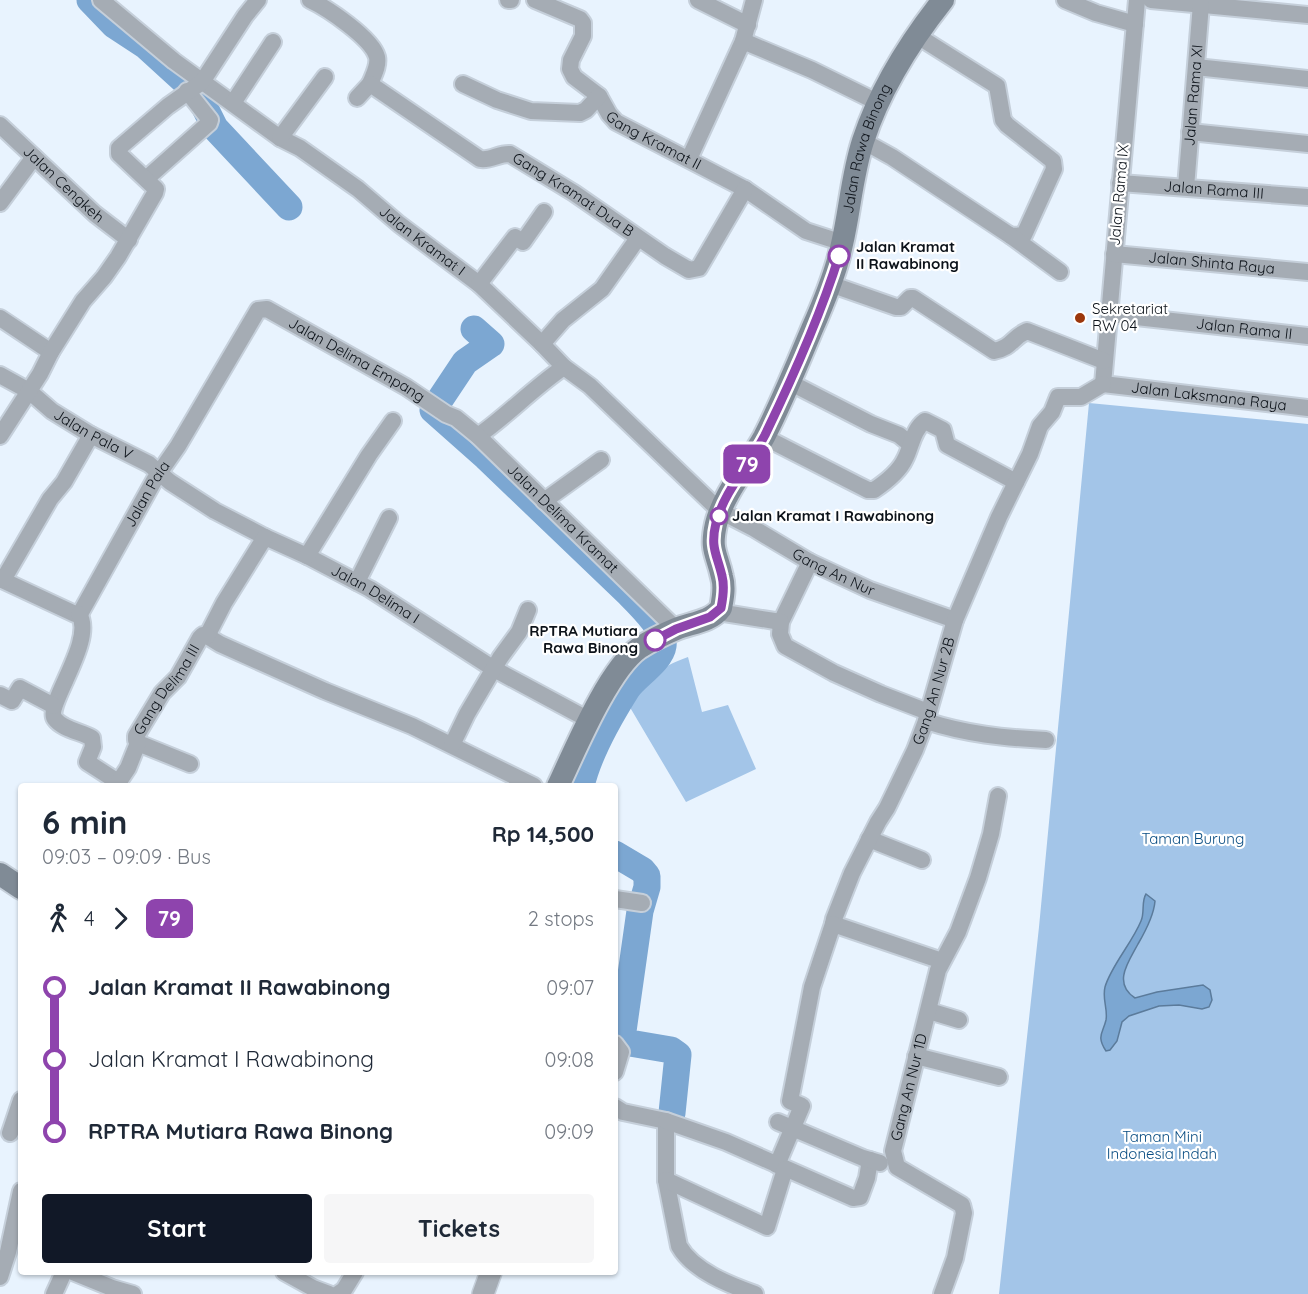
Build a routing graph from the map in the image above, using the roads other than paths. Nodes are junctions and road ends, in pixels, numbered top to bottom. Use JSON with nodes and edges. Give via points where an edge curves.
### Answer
{"nodes":[{"id":1,"x":101,"y":0,"type":"edge"},
{"id":2,"x":258,"y":0,"type":"edge"},
{"id":3,"x":310,"y":0,"type":"edge"},
{"id":4,"x":535,"y":0,"type":"edge"},
{"id":5,"x":698,"y":0,"type":"edge"},
{"id":6,"x":754,"y":0,"type":"edge"},
{"id":7,"x":943,"y":0,"type":"edge"},
{"id":8,"x":1065,"y":0,"type":"edge"},
{"id":9,"x":1137,"y":0,"type":"edge"},
{"id":10,"x":1151,"y":0,"type":"edge"},
{"id":11,"x":1201,"y":4,"type":"junction"},
{"id":12,"x":1308,"y":15,"type":"edge"},
{"id":13,"x":1135,"y":24,"type":"junction"},
{"id":14,"x":745,"y":33,"type":"junction"},
{"id":15,"x":916,"y":35,"type":"junction"},
{"id":16,"x":273,"y":42,"type":"dead end"},
{"id":17,"x":1196,"y":67,"type":"junction"},
{"id":18,"x":325,"y":77,"type":"dead end"},
{"id":19,"x":1308,"y":79,"type":"edge"},
{"id":20,"x":370,"y":84,"type":"junction"},
{"id":21,"x":463,"y":84,"type":"dead end"},
{"id":22,"x":194,"y":87,"type":"junction"},
{"id":23,"x":599,"y":96,"type":"junction"},
{"id":24,"x":357,"y":98,"type":"dead end"},
{"id":25,"x":877,"y":102,"type":"junction"},
{"id":26,"x":233,"y":103,"type":"junction"},
{"id":27,"x":0,"y":125,"type":"edge"},
{"id":28,"x":1190,"y":132,"type":"junction"},
{"id":29,"x":280,"y":138,"type":"junction"},
{"id":30,"x":863,"y":141,"type":"junction"},
{"id":31,"x":1308,"y":144,"type":"edge"},
{"id":32,"x":33,"y":157,"type":"junction"},
{"id":33,"x":689,"y":159,"type":"junction"},
{"id":34,"x":146,"y":179,"type":"junction"},
{"id":35,"x":1120,"y":183,"type":"junction"},
{"id":36,"x":1186,"y":187,"type":"junction"},
{"id":37,"x":745,"y":189,"type":"junction"},
{"id":38,"x":1308,"y":197,"type":"edge"},
{"id":39,"x":0,"y":203,"type":"edge"},
{"id":40,"x":544,"y":212,"type":"dead end"},
{"id":41,"x":1011,"y":236,"type":"junction"},
{"id":42,"x":638,"y":238,"type":"junction"},
{"id":43,"x":129,"y":240,"type":"junction"},
{"id":44,"x":843,"y":243,"type":"junction"},
{"id":45,"x":1114,"y":254,"type":"junction"},
{"id":46,"x":1060,"y":272,"type":"dead end"},
{"id":47,"x":1308,"y":272,"type":"edge"},
{"id":48,"x":478,"y":284,"type":"junction"},
{"id":49,"x":830,"y":284,"type":"junction"},
{"id":50,"x":267,"y":309,"type":"joint"},
{"id":51,"x":1109,"y":314,"type":"junction"},
{"id":52,"x":0,"y":318,"type":"edge"},
{"id":53,"x":1308,"y":336,"type":"edge"},
{"id":54,"x":542,"y":344,"type":"junction"},
{"id":55,"x":51,"y":352,"type":"junction"},
{"id":56,"x":1104,"y":362,"type":"junction"},
{"id":57,"x":564,"y":367,"type":"junction"},
{"id":58,"x":0,"y":375,"type":"edge"},
{"id":59,"x":789,"y":382,"type":"junction"},
{"id":60,"x":1105,"y":385,"type":"junction"},
{"id":61,"x":29,"y":392,"type":"junction"},
{"id":62,"x":1308,"y":408,"type":"edge"},
{"id":63,"x":446,"y":414,"type":"joint"},
{"id":64,"x":393,"y":421,"type":"dead end"},
{"id":65,"x":91,"y":435,"type":"junction"},
{"id":66,"x":0,"y":436,"type":"edge"},
{"id":67,"x":478,"y":436,"type":"junction"},
{"id":68,"x":764,"y":437,"type":"junction"},
{"id":69,"x":910,"y":444,"type":"junction"},
{"id":70,"x":601,"y":460,"type":"dead end"},
{"id":71,"x":160,"y":473,"type":"junction"},
{"id":72,"x":1016,"y":482,"type":"junction"},
{"id":73,"x":544,"y":501,"type":"junction"},
{"id":74,"x":720,"y":511,"type":"junction"},
{"id":75,"x":389,"y":518,"type":"dead end"},
{"id":76,"x":265,"y":537,"type":"junction"},
{"id":77,"x":307,"y":556,"type":"junction"},
{"id":78,"x":810,"y":562,"type":"junction"},
{"id":79,"x":1,"y":579,"type":"edge"},
{"id":80,"x":357,"y":582,"type":"junction"},
{"id":81,"x":528,"y":610,"type":"dead end"},
{"id":82,"x":718,"y":612,"type":"junction"},
{"id":83,"x":79,"y":614,"type":"junction"},
{"id":84,"x":955,"y":620,"type":"junction"},
{"id":85,"x":781,"y":622,"type":"junction"},
{"id":86,"x":666,"y":634,"type":"junction"},
{"id":87,"x":207,"y":636,"type":"junction"},
{"id":88,"x":494,"y":669,"type":"junction"},
{"id":89,"x":0,"y":695,"type":"edge"},
{"id":90,"x":54,"y":706,"type":"junction"},
{"id":91,"x":927,"y":716,"type":"junction"},
{"id":92,"x":589,"y":720,"type":"junction"},
{"id":93,"x":1046,"y":740,"type":"dead end"},
{"id":94,"x":138,"y":743,"type":"junction"},
{"id":95,"x":452,"y":745,"type":"junction"},
{"id":96,"x":190,"y":764,"type":"dead end"},
{"id":97,"x":116,"y":783,"type":"edge"},
{"id":98,"x":118,"y":783,"type":"edge"},
{"id":99,"x":528,"y":783,"type":"edge"},
{"id":100,"x":559,"y":783,"type":"edge"},
{"id":101,"x":999,"y":796,"type":"dead end"},
{"id":102,"x":869,"y":839,"type":"junction"},
{"id":103,"x":922,"y":860,"type":"dead end"},
{"id":104,"x":0,"y":874,"type":"edge"},
{"id":105,"x":18,"y":886,"type":"edge"},
{"id":106,"x":618,"y":899,"type":"edge"},
{"id":107,"x":642,"y":903,"type":"dead end"},
{"id":108,"x":833,"y":924,"type":"junction"},
{"id":109,"x":942,"y":961,"type":"junction"},
{"id":110,"x":929,"y":1011,"type":"junction"},
{"id":111,"x":959,"y":1020,"type":"dead end"},
{"id":112,"x":916,"y":1056,"type":"junction"},
{"id":113,"x":999,"y":1077,"type":"dead end"},
{"id":114,"x":18,"y":1109,"type":"edge"},
{"id":115,"x":618,"y":1109,"type":"edge"},
{"id":116,"x":672,"y":1123,"type":"junction"},
{"id":117,"x":786,"y":1126,"type":"junction"},
{"id":118,"x":10,"y":1134,"type":"edge"},
{"id":119,"x":870,"y":1160,"type":"junction"},
{"id":120,"x":781,"y":1167,"type":"junction"},
{"id":121,"x":897,"y":1167,"type":"junction"},
{"id":122,"x":666,"y":1180,"type":"junction"},
{"id":123,"x":18,"y":1203,"type":"edge"},
{"id":124,"x":63,"y":1275,"type":"edge"},
{"id":125,"x":81,"y":1275,"type":"edge"},
{"id":126,"x":288,"y":1275,"type":"edge"},
{"id":127,"x":353,"y":1275,"type":"edge"},
{"id":128,"x":490,"y":1275,"type":"edge"},
{"id":129,"x":0,"y":1277,"type":"edge"},
{"id":130,"x":312,"y":1291,"type":"edge"},
{"id":131,"x":54,"y":1294,"type":"edge"},
{"id":132,"x":133,"y":1294,"type":"edge"},
{"id":133,"x":329,"y":1294,"type":"edge"},
{"id":134,"x":338,"y":1294,"type":"edge"},
{"id":135,"x":483,"y":1294,"type":"edge"},
{"id":136,"x":755,"y":1294,"type":"edge"},
{"id":137,"x":942,"y":1294,"type":"edge"}],
"edges":[{"from":1,"to":22,"type":"street","name":"Jalan Kramat I","via":[[174,61]]},
{"from":2,"to":22,"type":"street"},
{"from":3,"to":20,"type":"street","via":[[346,22],[376,54]]},
{"from":4,"to":23,"type":"street","name":"Gang Kramat II","via":[[583,23],[583,36],[570,69],[574,77]]},
{"from":5,"to":14,"type":"street"},
{"from":6,"to":14,"type":"street"},
{"from":7,"to":15,"type":"main road","name":"Jalan Rawa Binong"},
{"from":8,"to":13,"type":"street"},
{"from":9,"to":13,"type":"street","name":"Jalan Rama IX"},
{"from":10,"to":11,"type":"street"},
{"from":11,"to":12,"type":"street"},
{"from":11,"to":17,"type":"street","name":"Jalan Rama XI"},
{"from":13,"to":35,"type":"street","name":"Jalan Rama IX"},
{"from":14,"to":25,"type":"street"},
{"from":14,"to":33,"type":"street"},
{"from":15,"to":25,"type":"main road","name":"Jalan Rawa Binong"},
{"from":15,"to":41,"type":"street","via":[[997,86],[1006,125],[1054,164],[1024,235]]},
{"from":16,"to":26,"type":"street"},
{"from":17,"to":19,"type":"street"},
{"from":17,"to":28,"type":"street","name":"Jalan Rama XI"},
{"from":18,"to":29,"type":"street"},
{"from":20,"to":24,"type":"street"},
{"from":20,"to":42,"type":"street","name":"Gang Kramat Dua B","via":[[471,154],[487,160],[510,154]]},
{"from":21,"to":23,"type":"street","via":[[514,107],[537,112],[580,113]]},
{"from":22,"to":26,"type":"street","name":"Jalan Kramat I"},
{"from":22,"to":34,"type":"street","via":[[209,123]]},
{"from":22,"to":34,"type":"street","via":[[119,148],[118,154]]},
{"from":23,"to":33,"type":"street","name":"Gang Kramat II","via":[[616,122]]},
{"from":25,"to":30,"type":"main road","name":"Jalan Rawa Binong"},
{"from":26,"to":29,"type":"street","name":"Jalan Kramat I"},
{"from":27,"to":32,"type":"street","name":"Jalan Cengkeh"},
{"from":28,"to":31,"type":"street"},
{"from":28,"to":36,"type":"street","name":"Jalan Rama XI"},
{"from":29,"to":48,"type":"street","name":"Jalan Kramat I","via":[[358,189]]},
{"from":30,"to":41,"type":"street"},
{"from":30,"to":44,"type":"main road","name":"Jalan Rawa Binong"},
{"from":32,"to":39,"type":"street"},
{"from":32,"to":43,"type":"street","name":"Jalan Cengkeh"},
{"from":33,"to":37,"type":"street","name":"Gang Kramat II"},
{"from":34,"to":43,"type":"street","via":[[156,189]]},
{"from":35,"to":36,"type":"street","name":"Jalan Rama III"},
{"from":35,"to":45,"type":"street","name":"Jalan Rama IX"},
{"from":36,"to":38,"type":"street","name":"Jalan Rama III"},
{"from":37,"to":42,"type":"street","name":"Gang Kramat Dua B","via":[[699,268],[689,270]]},
{"from":37,"to":44,"type":"street","name":"Gang Kramat II","via":[[807,231]]},
{"from":40,"to":48,"type":"street","via":[[523,242],[515,237]]},
{"from":41,"to":46,"type":"street"},
{"from":42,"to":54,"type":"street","via":[[602,289],[563,320]]},
{"from":43,"to":55,"type":"street"},
{"from":44,"to":49,"type":"main road","name":"Jalan Rawa Binong"},
{"from":45,"to":47,"type":"street","name":"Jalan Shinta Raya"},
{"from":45,"to":51,"type":"street","name":"Jalan Rama IX"},
{"from":48,"to":54,"type":"street","name":"Jalan Kramat I"},
{"from":49,"to":56,"type":"street","via":[[896,307],[913,298],[994,351],[1007,348],[1027,331]]},
{"from":49,"to":59,"type":"main road","name":"Jalan Rawa Binong"},
{"from":50,"to":63,"type":"street","name":"Jalan Delima Empang","via":[[406,387]]},
{"from":50,"to":71,"type":"street","name":"Jalan Pala","via":[[258,310]]},
{"from":51,"to":53,"type":"street","name":"Jalan Rama II"},
{"from":51,"to":56,"type":"street","name":"Jalan Rama IX"},
{"from":52,"to":55,"type":"street"},
{"from":54,"to":57,"type":"street","name":"Jalan Kramat I"},
{"from":55,"to":61,"type":"street"},
{"from":56,"to":60,"type":"street","name":"Jalan Rama IX"},
{"from":57,"to":67,"type":"street"},
{"from":57,"to":74,"type":"street","name":"Jalan Kramat I","via":[[590,386]]},
{"from":58,"to":61,"type":"street","name":"Jalan Pala V"},
{"from":59,"to":68,"type":"main road","name":"Jalan Rawa Binong"},
{"from":59,"to":69,"type":"street"},
{"from":60,"to":62,"type":"street","name":"Jalan Laksmana Raya"},
{"from":60,"to":72,"type":"street","name":"Gang An Nur 2B","via":[[1081,397],[1058,397],[1040,426]]},
{"from":61,"to":65,"type":"street","name":"Jalan Pala V"},
{"from":61,"to":66,"type":"street"},
{"from":63,"to":67,"type":"street","name":"Jalan Delima Kramat"},
{"from":64,"to":77,"type":"street"},
{"from":65,"to":71,"type":"street","name":"Jalan Pala V"},
{"from":65,"to":79,"type":"street"},
{"from":67,"to":73,"type":"street","name":"Jalan Delima Kramat"},
{"from":68,"to":69,"type":"street","via":[[868,490],[874,490],[893,475],[905,460]]},
{"from":68,"to":74,"type":"main road","name":"Jalan Rawa Binong"},
{"from":69,"to":72,"type":"street","via":[[925,421],[944,430],[947,445]]},
{"from":70,"to":73,"type":"street"},
{"from":71,"to":76,"type":"street","name":"Jalan Delima I","via":[[215,511]]},
{"from":71,"to":83,"type":"street","name":"Jalan Pala"},
{"from":72,"to":84,"type":"street","name":"Gang An Nur 2B"},
{"from":73,"to":86,"type":"street","name":"Jalan Delima Kramat"},
{"from":74,"to":78,"type":"street","name":"Gang An Nur"},
{"from":74,"to":82,"type":"main road","name":"Jalan Rawa Binong","via":[[713,541],[724,588]]},
{"from":75,"to":80,"type":"street"},
{"from":76,"to":77,"type":"street","name":"Jalan Delima I"},
{"from":76,"to":87,"type":"street","name":"Gang Delima III"},
{"from":77,"to":80,"type":"street","name":"Jalan Delima I"},
{"from":78,"to":84,"type":"street","name":"Gang An Nur","via":[[870,590]]},
{"from":78,"to":85,"type":"street"},
{"from":79,"to":83,"type":"street"},
{"from":80,"to":88,"type":"street","name":"Jalan Delima I"},
{"from":81,"to":88,"type":"street","via":[[519,632]]},
{"from":82,"to":85,"type":"street"},
{"from":82,"to":86,"type":"main road"},
{"from":83,"to":90,"type":"street","via":[[83,624],[80,643]]},
{"from":84,"to":91,"type":"street","name":"Gang An Nur 2B"},
{"from":85,"to":91,"type":"street","via":[[785,646],[797,654]]},
{"from":86,"to":92,"type":"main road","via":[[628,658]]},
{"from":87,"to":94,"type":"street","name":"Gang Delima III","via":[[200,638],[178,676],[152,707],[136,736]]},
{"from":87,"to":95,"type":"street","via":[[325,692]]},
{"from":88,"to":92,"type":"street","name":"Jalan Delima I"},
{"from":88,"to":95,"type":"street"},
{"from":89,"to":90,"type":"street","via":[[12,701],[20,688]]},
{"from":90,"to":97,"type":"street","via":[[55,720],[93,740],[88,763]]},
{"from":91,"to":93,"type":"street","via":[[955,730]]},
{"from":91,"to":102,"type":"street","name":"Gang An Nur 2B","via":[[915,750]]},
{"from":92,"to":100,"type":"main road"},
{"from":94,"to":96,"type":"street"},
{"from":94,"to":98,"type":"street","name":"Gang Delima III"},
{"from":95,"to":99,"type":"street"},
{"from":101,"to":109,"type":"street","name":"Gang An Nur 1D","via":[[978,878]]},
{"from":102,"to":103,"type":"street"},
{"from":102,"to":108,"type":"street","name":"Gang An Nur 2B"},
{"from":104,"to":105,"type":"main road"},
{"from":106,"to":107,"type":"street"},
{"from":108,"to":109,"type":"street"},
{"from":108,"to":117,"type":"street","name":"Gang An Nur 2B","via":[[813,987],[790,1101],[802,1107]]},
{"from":109,"to":110,"type":"street","name":"Gang An Nur 1D"},
{"from":110,"to":111,"type":"street"},
{"from":110,"to":112,"type":"street","name":"Gang An Nur 1D"},
{"from":112,"to":113,"type":"street"},
{"from":112,"to":121,"type":"street","name":"Gang An Nur 1D","via":[[895,1136]]},
{"from":114,"to":118,"type":"street"},
{"from":115,"to":116,"type":"street"},
{"from":116,"to":120,"type":"street"},
{"from":116,"to":122,"type":"street"},
{"from":117,"to":119,"type":"street"},
{"from":117,"to":120,"type":"street"},
{"from":119,"to":120,"type":"street","via":[[860,1197],[853,1198]]},
{"from":119,"to":121,"type":"street"},
{"from":120,"to":122,"type":"street","via":[[767,1227]]},
{"from":121,"to":137,"type":"street","via":[[962,1205],[964,1213],[955,1258]]},
{"from":122,"to":136,"type":"street","via":[[683,1253],[701,1268]]},
{"from":123,"to":129,"type":"street"},
{"from":124,"to":131,"type":"street"},
{"from":125,"to":132,"type":"street"},
{"from":126,"to":130,"type":"street"},
{"from":127,"to":134,"type":"street"},
{"from":128,"to":135,"type":"street"},
{"from":130,"to":133,"type":"street"}]}
